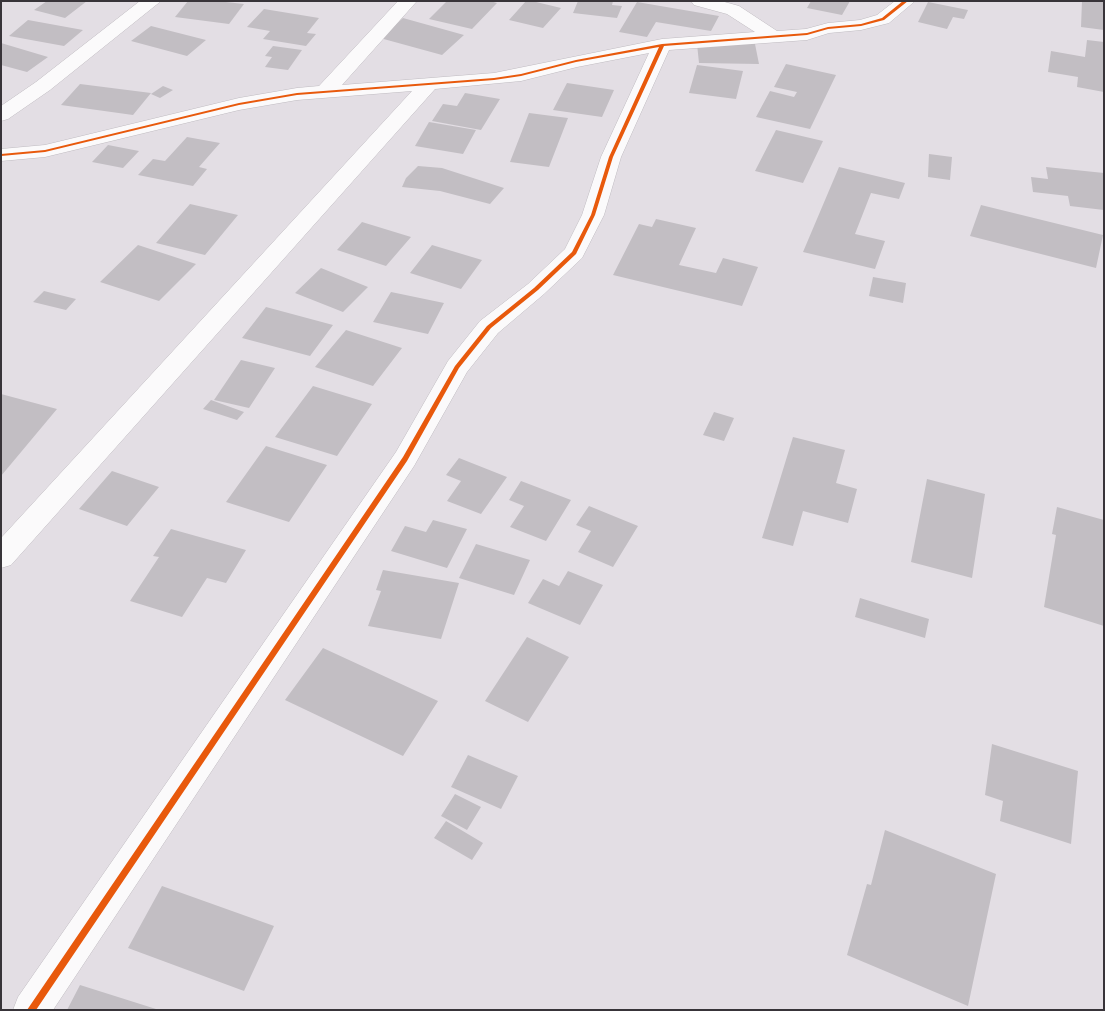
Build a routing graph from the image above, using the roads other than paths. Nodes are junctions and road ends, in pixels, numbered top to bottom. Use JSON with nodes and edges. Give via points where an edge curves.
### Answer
{"nodes":[{"id":1,"x":152,"y":1,"type":"edge"},
{"id":2,"x":408,"y":1,"type":"edge"},
{"id":3,"x":700,"y":1,"type":"edge"},
{"id":4,"x":906,"y":1,"type":"edge"},
{"id":5,"x":774,"y":37,"type":"junction"},
{"id":6,"x":662,"y":45,"type":"junction"},
{"id":7,"x":429,"y":84,"type":"junction"},
{"id":8,"x":326,"y":91,"type":"junction"},
{"id":9,"x":1,"y":115,"type":"edge"},
{"id":10,"x":1,"y":155,"type":"edge"},
{"id":11,"x":1,"y":557,"type":"edge"},
{"id":12,"x":31,"y":1010,"type":"edge"}],
"edges":[{"from":1,"to":9,"type":"street"},
{"from":2,"to":8,"type":"street"},
{"from":3,"to":5,"type":"street","via":[[733,10]]},
{"from":4,"to":5,"type":"street","via":[[883,19]]},
{"from":5,"to":6,"type":"street"},
{"from":6,"to":7,"type":"street","via":[[521,75]]},
{"from":6,"to":12,"type":"street","via":[[611,157],[593,215],[574,253],[489,327],[457,367],[405,459]]},
{"from":7,"to":8,"type":"street"},
{"from":7,"to":11,"type":"street"},
{"from":8,"to":10,"type":"street","via":[[247,103],[45,151]]}]}
